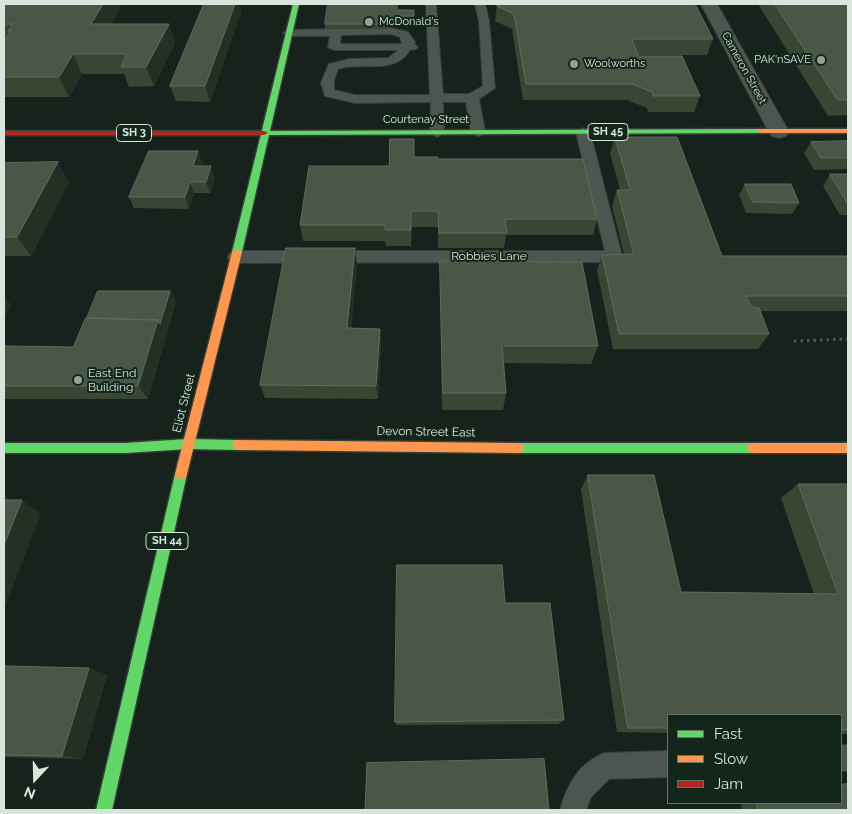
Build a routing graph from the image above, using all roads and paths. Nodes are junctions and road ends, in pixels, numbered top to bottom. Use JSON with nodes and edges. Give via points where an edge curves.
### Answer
{"nodes":[{"id":1,"x":296,"y":4,"type":"edge"},
{"id":2,"x":431,"y":4,"type":"edge"},
{"id":3,"x":480,"y":4,"type":"edge"},
{"id":4,"x":709,"y":4,"type":"edge"},
{"id":5,"x":336,"y":32,"type":"junction"},
{"id":6,"x":288,"y":33,"type":"junction"},
{"id":7,"x":406,"y":47,"type":"junction"},
{"id":8,"x":434,"y":47,"type":"junction"},
{"id":9,"x":437,"y":98,"type":"junction"},
{"id":10,"x":472,"y":98,"type":"junction"},
{"id":11,"x":848,"y":131,"type":"edge"},
{"id":12,"x":436,"y":132,"type":"junction"},
{"id":13,"x":478,"y":132,"type":"junction"},
{"id":14,"x":583,"y":132,"type":"junction"},
{"id":15,"x":780,"y":132,"type":"junction"},
{"id":16,"x":4,"y":133,"type":"edge"},
{"id":17,"x":264,"y":133,"type":"junction"},
{"id":18,"x":236,"y":257,"type":"junction"},
{"id":19,"x":848,"y":339,"type":"edge"},
{"id":20,"x":794,"y":341,"type":"dead end"},
{"id":21,"x":188,"y":444,"type":"junction"},
{"id":22,"x":4,"y":448,"type":"edge"},
{"id":23,"x":848,"y":448,"type":"edge"},
{"id":24,"x":667,"y":764,"type":"edge"},
{"id":25,"x":104,"y":810,"type":"edge"},
{"id":26,"x":573,"y":810,"type":"edge"}],
"edges":[{"from":1,"to":6,"type":"main road","name":"Eliot Street"},
{"from":2,"to":8,"type":"lane"},
{"from":3,"to":10,"type":"lane","via":[[489,88]]},
{"from":4,"to":15,"type":"street","name":"Cameron Street"},
{"from":5,"to":6,"type":"lane"},
{"from":5,"to":7,"type":"lane","via":[[401,33],[409,42]]},
{"from":5,"to":7,"type":"lane","via":[[334,47]]},
{"from":6,"to":17,"type":"main road","name":"Eliot Street"},
{"from":7,"to":8,"type":"lane"},
{"from":7,"to":9,"type":"lane","via":[[398,58],[351,61],[333,67],[328,78],[329,93],[355,99]]},
{"from":8,"to":9,"type":"lane"},
{"from":9,"to":10,"type":"lane"},
{"from":9,"to":12,"type":"lane"},
{"from":10,"to":13,"type":"lane"},
{"from":11,"to":15,"type":"main road","name":"Courtenay Street","number":"SH 45"},
{"from":12,"to":13,"type":"main road","name":"Courtenay Street","number":"SH 45"},
{"from":12,"to":17,"type":"main road","name":"Courtenay Street","number":"SH 45"},
{"from":13,"to":14,"type":"main road","name":"Courtenay Street","number":"SH 45"},
{"from":14,"to":15,"type":"main road","name":"Courtenay Street","number":"SH 45"},
{"from":14,"to":18,"type":"lane","name":"Robbies Lane","via":[[614,256]]},
{"from":16,"to":17,"type":"main road","name":"Courtenay Street","number":"SH 3"},
{"from":17,"to":18,"type":"main road","name":"Eliot Street","number":"SH 44"},
{"from":18,"to":21,"type":"main road","name":"Eliot Street","number":"SH 44"},
{"from":19,"to":20,"type":"path"},
{"from":21,"to":22,"type":"main road","name":"Devon Street East","via":[[125,448]]},
{"from":21,"to":23,"type":"main road","name":"Devon Street East"},
{"from":21,"to":25,"type":"main road","name":"Eliot Street","number":"SH 44"},
{"from":24,"to":26,"type":"lane","via":[[604,766],[580,788]]}]}
